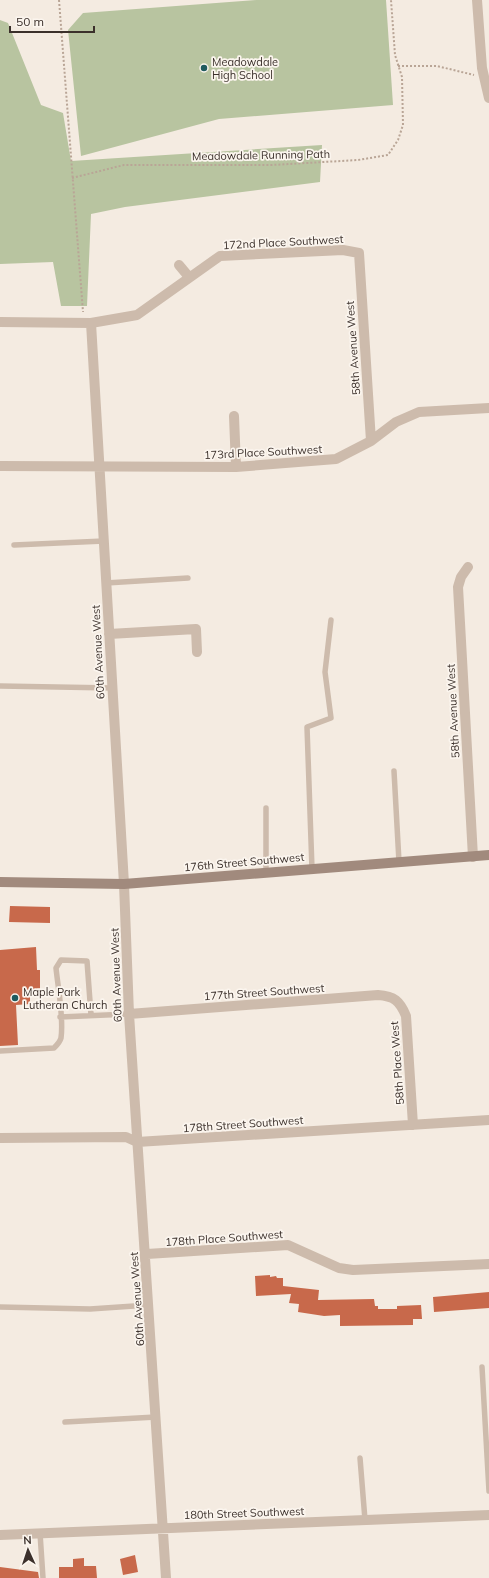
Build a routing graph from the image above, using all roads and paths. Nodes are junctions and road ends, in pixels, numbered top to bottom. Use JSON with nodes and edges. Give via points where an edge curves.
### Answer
{"nodes":[{"id":1,"x":59,"y":0,"type":"edge"},
{"id":2,"x":391,"y":0,"type":"edge"},
{"id":3,"x":476,"y":0,"type":"edge"},
{"id":4,"x":398,"y":66,"type":"junction"},
{"id":5,"x":484,"y":75,"type":"junction"},
{"id":6,"x":488,"y":96,"type":"edge"},
{"id":7,"x":72,"y":178,"type":"junction"},
{"id":8,"x":359,"y":253,"type":"joint"},
{"id":9,"x":179,"y":265,"type":"dead end"},
{"id":10,"x":189,"y":277,"type":"junction"},
{"id":11,"x":0,"y":322,"type":"edge"},
{"id":12,"x":89,"y":323,"type":"junction"},
{"id":13,"x":489,"y":408,"type":"edge"},
{"id":14,"x":234,"y":416,"type":"dead end"},
{"id":15,"x":372,"y":441,"type":"junction"},
{"id":16,"x":0,"y":466,"type":"edge"},
{"id":17,"x":99,"y":467,"type":"junction"},
{"id":18,"x":236,"y":467,"type":"junction"},
{"id":19,"x":104,"y":541,"type":"junction"},
{"id":20,"x":14,"y":545,"type":"dead end"},
{"id":21,"x":468,"y":567,"type":"dead end"},
{"id":22,"x":188,"y":578,"type":"dead end"},
{"id":23,"x":106,"y":583,"type":"junction"},
{"id":24,"x":331,"y":620,"type":"dead end"},
{"id":25,"x":109,"y":634,"type":"junction"},
{"id":26,"x":196,"y":652,"type":"dead end"},
{"id":27,"x":0,"y":686,"type":"edge"},
{"id":28,"x":113,"y":688,"type":"junction"},
{"id":29,"x":394,"y":771,"type":"dead end"},
{"id":30,"x":266,"y":808,"type":"dead end"},
{"id":31,"x":489,"y":855,"type":"edge"},
{"id":32,"x":473,"y":856,"type":"junction"},
{"id":33,"x":399,"y":862,"type":"junction"},
{"id":34,"x":312,"y":869,"type":"junction"},
{"id":35,"x":266,"y":872,"type":"junction"},
{"id":36,"x":0,"y":882,"type":"edge"},
{"id":37,"x":124,"y":884,"type":"junction"},
{"id":38,"x":399,"y":1001,"type":"joint"},
{"id":39,"x":129,"y":1014,"type":"junction"},
{"id":40,"x":91,"y":1015,"type":"junction"},
{"id":41,"x":60,"y":1017,"type":"junction"},
{"id":42,"x":0,"y":1051,"type":"edge"},
{"id":43,"x":489,"y":1120,"type":"edge"},
{"id":44,"x":413,"y":1125,"type":"junction"},
{"id":45,"x":0,"y":1138,"type":"edge"},
{"id":46,"x":138,"y":1142,"type":"junction"},
{"id":47,"x":146,"y":1254,"type":"junction"},
{"id":48,"x":489,"y":1264,"type":"edge"},
{"id":49,"x":150,"y":1305,"type":"junction"},
{"id":50,"x":0,"y":1307,"type":"edge"},
{"id":51,"x":482,"y":1367,"type":"dead end"},
{"id":52,"x":156,"y":1417,"type":"junction"},
{"id":53,"x":65,"y":1422,"type":"dead end"},
{"id":54,"x":360,"y":1458,"type":"dead end"},
{"id":55,"x":489,"y":1491,"type":"edge"},
{"id":56,"x":489,"y":1515,"type":"edge"},
{"id":57,"x":365,"y":1520,"type":"junction"},
{"id":58,"x":163,"y":1529,"type":"junction"},
{"id":59,"x":40,"y":1533,"type":"junction"},
{"id":60,"x":0,"y":1535,"type":"edge"},
{"id":61,"x":42,"y":1578,"type":"edge"},
{"id":62,"x":166,"y":1578,"type":"edge"}],
"edges":[{"from":1,"to":7,"type":"path"},
{"from":2,"to":4,"type":"path","name":"Meadowdale Running Path"},
{"from":3,"to":5,"type":"street"},
{"from":4,"to":5,"type":"path","via":[[437,66],[470,76]]},
{"from":4,"to":7,"type":"path","name":"Meadowdale Running Path","via":[[402,77],[403,125],[398,140],[388,154],[358,160],[279,165],[124,165]]},
{"from":5,"to":6,"type":"street"},
{"from":7,"to":12,"type":"path","via":[[82,306]]},
{"from":8,"to":10,"type":"street","name":"172nd Place Southwest","via":[[343,250],[220,256]]},
{"from":8,"to":15,"type":"street","name":"58th Avenue West"},
{"from":9,"to":10,"type":"street"},
{"from":10,"to":12,"type":"street","name":"172nd Place Southwest","via":[[137,315]]},
{"from":11,"to":12,"type":"street","name":"172nd Place Southwest"},
{"from":12,"to":17,"type":"street","name":"60th Avenue West"},
{"from":13,"to":15,"type":"street","name":"173rd Place Southwest","via":[[418,412],[396,422]]},
{"from":14,"to":18,"type":"street"},
{"from":15,"to":18,"type":"street","name":"173rd Place Southwest","via":[[336,459]]},
{"from":16,"to":17,"type":"street","name":"173rd Place Southwest"},
{"from":17,"to":18,"type":"street","name":"173rd Place Southwest"},
{"from":17,"to":19,"type":"street","name":"60th Avenue West"},
{"from":19,"to":20,"type":"lane"},
{"from":19,"to":23,"type":"street","name":"60th Avenue West"},
{"from":21,"to":32,"type":"street","name":"58th Avenue West","via":[[458,587]]},
{"from":22,"to":23,"type":"lane"},
{"from":23,"to":25,"type":"street","name":"60th Avenue West"},
{"from":24,"to":34,"type":"lane","via":[[325,672],[331,718],[307,726]]},
{"from":25,"to":26,"type":"street","via":[[196,629]]},
{"from":25,"to":28,"type":"street","name":"60th Avenue West"},
{"from":27,"to":28,"type":"lane"},
{"from":28,"to":37,"type":"street","name":"60th Avenue West"},
{"from":29,"to":33,"type":"lane"},
{"from":30,"to":35,"type":"lane"},
{"from":31,"to":32,"type":"street","name":"176th Street Southwest"},
{"from":32,"to":33,"type":"street","name":"176th Street Southwest"},
{"from":33,"to":34,"type":"street","name":"176th Street Southwest"},
{"from":34,"to":35,"type":"street","name":"176th Street Southwest"},
{"from":35,"to":37,"type":"street","name":"176th Street Southwest"},
{"from":36,"to":37,"type":"street","name":"176th Street Southwest"},
{"from":37,"to":39,"type":"street","name":"60th Avenue West"},
{"from":38,"to":39,"type":"street","name":"177th Street Southwest","via":[[378,995]]},
{"from":38,"to":44,"type":"street","name":"58th Place West","via":[[406,1016]]},
{"from":39,"to":40,"type":"lane"},
{"from":39,"to":46,"type":"street","name":"60th Avenue West"},
{"from":40,"to":41,"type":"lane"},
{"from":40,"to":41,"type":"lane","via":[[87,961],[62,960],[56,968]]},
{"from":41,"to":42,"type":"lane","via":[[61,1038],[54,1048]]},
{"from":43,"to":44,"type":"street","name":"178th Street Southwest"},
{"from":44,"to":46,"type":"street","name":"178th Street Southwest"},
{"from":45,"to":46,"type":"street","name":"178th Street Southwest","via":[[126,1137]]},
{"from":46,"to":47,"type":"street","name":"60th Avenue West"},
{"from":47,"to":48,"type":"street","name":"178th Place Southwest","via":[[288,1245],[339,1268],[353,1270]]},
{"from":47,"to":49,"type":"street","name":"60th Avenue West"},
{"from":49,"to":50,"type":"lane","via":[[90,1309]]},
{"from":49,"to":52,"type":"street","name":"60th Avenue West"},
{"from":51,"to":55,"type":"lane"},
{"from":52,"to":53,"type":"lane"},
{"from":52,"to":58,"type":"street","name":"60th Avenue West"},
{"from":54,"to":57,"type":"lane"},
{"from":56,"to":57,"type":"street","name":"180th Street Southwest"},
{"from":57,"to":58,"type":"street","name":"180th Street Southwest"},
{"from":58,"to":59,"type":"street","name":"180th Street Southwest"},
{"from":58,"to":62,"type":"street","name":"60th Avenue West"},
{"from":59,"to":60,"type":"street","name":"180th Street Southwest"},
{"from":59,"to":61,"type":"lane"}]}
